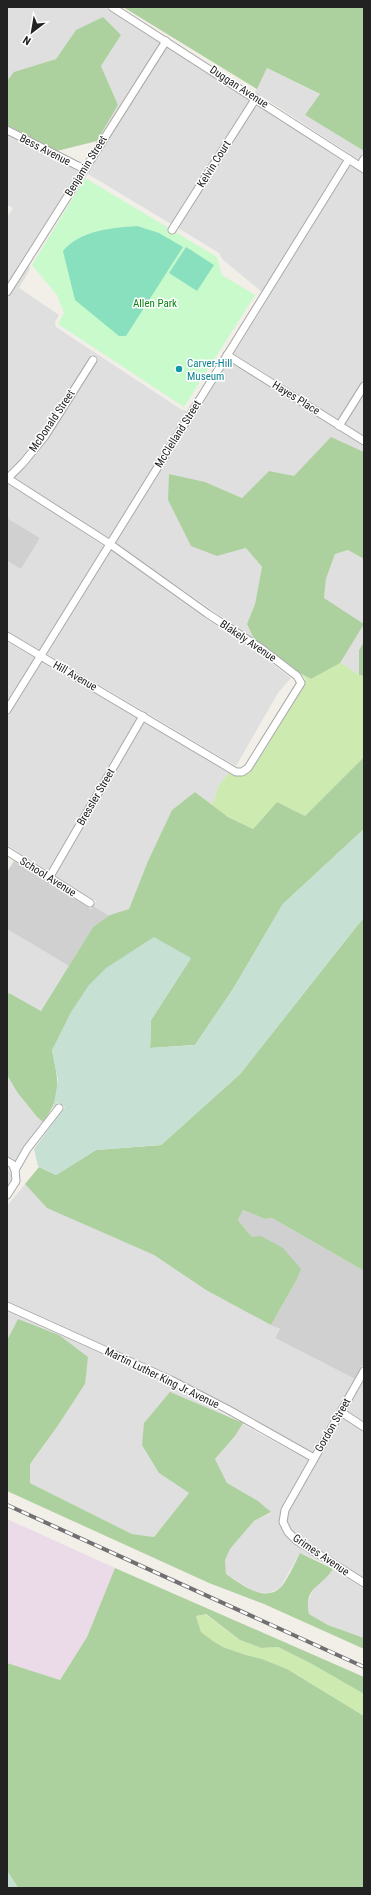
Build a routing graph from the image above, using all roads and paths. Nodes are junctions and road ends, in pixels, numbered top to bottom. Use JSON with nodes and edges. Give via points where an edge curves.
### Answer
{"nodes":[{"id":1,"x":112,"y":7,"type":"edge"},
{"id":2,"x":166,"y":41,"type":"junction"},
{"id":3,"x":256,"y":98,"type":"junction"},
{"id":4,"x":7,"y":130,"type":"edge"},
{"id":5,"x":349,"y":159,"type":"junction"},
{"id":6,"x":364,"y":160,"type":"edge"},
{"id":7,"x":362,"y":168,"type":"edge"},
{"id":8,"x":84,"y":169,"type":"junction"},
{"id":9,"x":172,"y":230,"type":"dead end"},
{"id":10,"x":7,"y":292,"type":"edge"},
{"id":11,"x":227,"y":355,"type":"junction"},
{"id":12,"x":93,"y":360,"type":"dead end"},
{"id":13,"x":364,"y":386,"type":"edge"},
{"id":14,"x":339,"y":426,"type":"junction"},
{"id":15,"x":364,"y":441,"type":"edge"},
{"id":16,"x":7,"y":478,"type":"edge"},
{"id":17,"x":110,"y":544,"type":"junction"},
{"id":18,"x":7,"y":636,"type":"edge"},
{"id":19,"x":41,"y":656,"type":"junction"},
{"id":20,"x":7,"y":710,"type":"edge"},
{"id":21,"x":143,"y":716,"type":"junction"},
{"id":22,"x":7,"y":851,"type":"edge"},
{"id":23,"x":50,"y":878,"type":"junction"},
{"id":24,"x":90,"y":903,"type":"dead end"},
{"id":25,"x":59,"y":1108,"type":"dead end"},
{"id":26,"x":7,"y":1161,"type":"edge"},
{"id":27,"x":15,"y":1170,"type":"junction"},
{"id":28,"x":7,"y":1196,"type":"edge"},
{"id":29,"x":7,"y":1306,"type":"edge"},
{"id":30,"x":364,"y":1371,"type":"edge"},
{"id":31,"x":341,"y":1412,"type":"junction"},
{"id":32,"x":364,"y":1427,"type":"edge"},
{"id":33,"x":314,"y":1458,"type":"junction"},
{"id":34,"x":364,"y":1583,"type":"edge"}],
"edges":[{"from":1,"to":2,"type":"street","name":"Duggan Avenue"},
{"from":2,"to":3,"type":"street","name":"Duggan Avenue"},
{"from":2,"to":8,"type":"street","name":"Benjamin Street"},
{"from":3,"to":5,"type":"street","name":"Duggan Avenue"},
{"from":3,"to":9,"type":"street","name":"Kelvin Court"},
{"from":4,"to":8,"type":"street","name":"Bess Avenue"},
{"from":5,"to":7,"type":"street","name":"Duggan Avenue"},
{"from":5,"to":11,"type":"street","name":"McClelland Street"},
{"from":6,"to":7,"type":"street"},
{"from":8,"to":10,"type":"street","name":"Benjamin Street"},
{"from":11,"to":14,"type":"street","name":"Hayes Place"},
{"from":11,"to":17,"type":"street","name":"McClelland Street"},
{"from":12,"to":16,"type":"street","name":"McDonald Street","via":[[45,436]]},
{"from":13,"to":14,"type":"street"},
{"from":14,"to":15,"type":"street","name":"Hayes Place"},
{"from":16,"to":17,"type":"street","name":"Blakely Avenue"},
{"from":17,"to":19,"type":"street","name":"McClelland Street"},
{"from":17,"to":21,"type":"street","name":"Blakely Avenue","via":[[262,649],[297,676],[301,683],[248,768],[242,772],[236,772]]},
{"from":18,"to":19,"type":"street","name":"Hill Avenue"},
{"from":19,"to":20,"type":"street","name":"McClelland Street"},
{"from":19,"to":21,"type":"street","name":"Hill Avenue"},
{"from":21,"to":23,"type":"street","name":"Bressler Street"},
{"from":22,"to":23,"type":"street","name":"School Avenue"},
{"from":23,"to":24,"type":"street","name":"School Avenue"},
{"from":25,"to":27,"type":"street","via":[[27,1149]]},
{"from":26,"to":27,"type":"street"},
{"from":27,"to":28,"type":"street","via":[[16,1181]]},
{"from":29,"to":33,"type":"street","name":"Martin Luther King Jr Avenue","via":[[171,1380]]},
{"from":30,"to":31,"type":"street","name":"Gordon Street"},
{"from":31,"to":32,"type":"street"},
{"from":31,"to":33,"type":"street","name":"Gordon Street"},
{"from":33,"to":34,"type":"street","name":"Grimes Avenue","via":[[285,1510],[283,1522],[296,1540]]}]}
